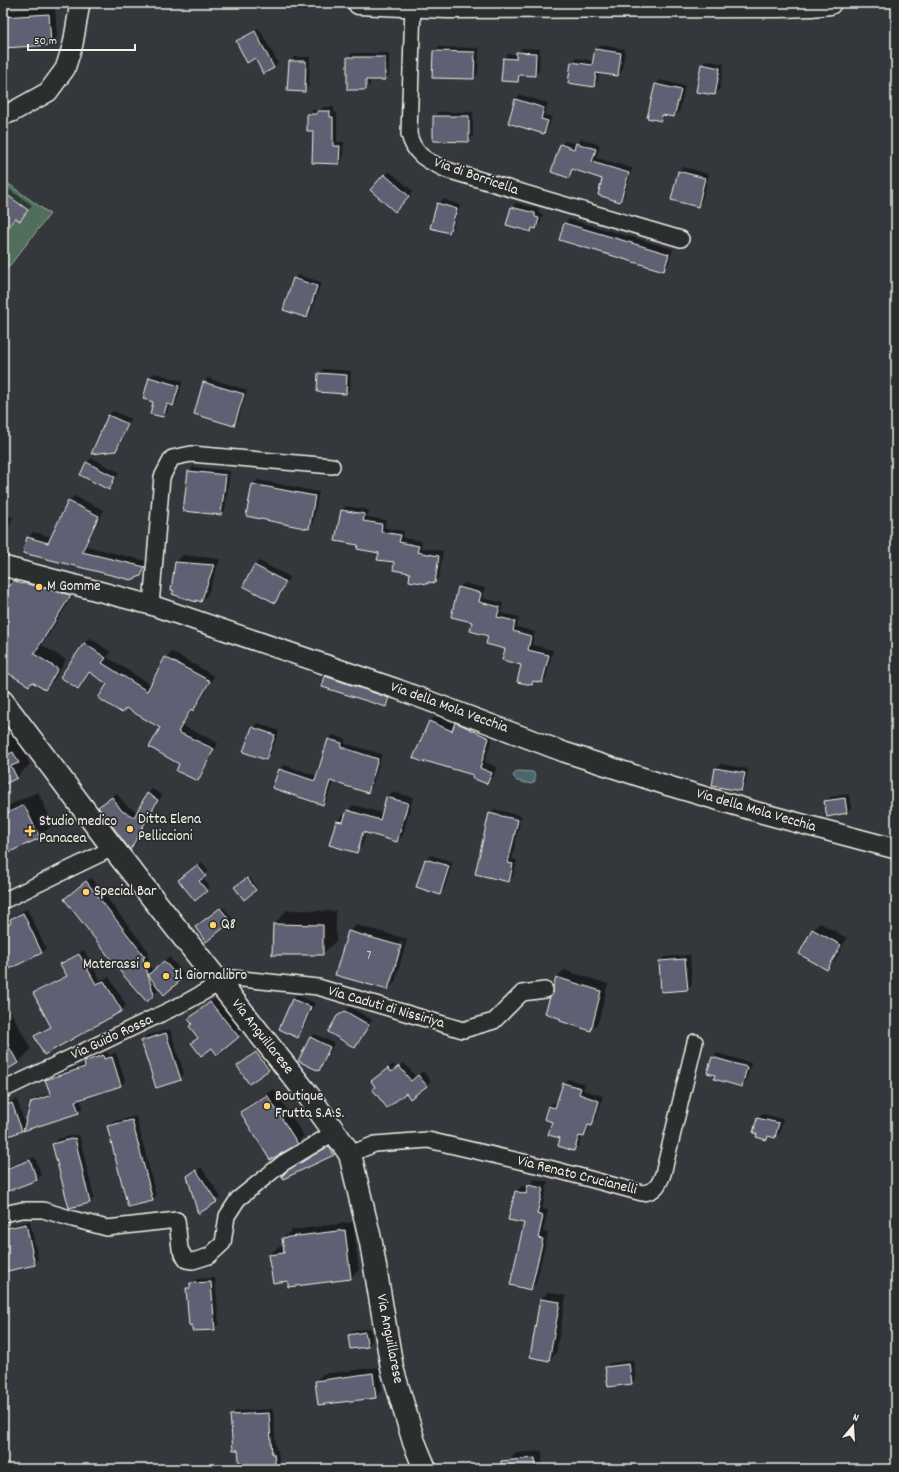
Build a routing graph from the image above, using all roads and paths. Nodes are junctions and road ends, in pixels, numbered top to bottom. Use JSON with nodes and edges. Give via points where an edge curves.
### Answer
{"nodes":[{"id":1,"x":80,"y":3,"type":"edge"},
{"id":2,"x":359,"y":3,"type":"edge"},
{"id":3,"x":830,"y":3,"type":"edge"},
{"id":4,"x":413,"y":5,"type":"junction"},
{"id":5,"x":3,"y":115,"type":"edge"},
{"id":6,"x":681,"y":239,"type":"dead end"},
{"id":7,"x":332,"y":466,"type":"dead end"},
{"id":8,"x":3,"y":566,"type":"edge"},
{"id":9,"x":151,"y":605,"type":"junction"},
{"id":10,"x":3,"y":702,"type":"edge"},
{"id":11,"x":113,"y":848,"type":"junction"},
{"id":12,"x":896,"y":850,"type":"edge"},
{"id":13,"x":3,"y":901,"type":"edge"},
{"id":14,"x":217,"y":979,"type":"junction"},
{"id":15,"x":545,"y":990,"type":"dead end"},
{"id":16,"x":695,"y":1042,"type":"dead end"},
{"id":17,"x":3,"y":1090,"type":"edge"},
{"id":18,"x":335,"y":1132,"type":"junction"},
{"id":19,"x":350,"y":1154,"type":"junction"},
{"id":20,"x":3,"y":1214,"type":"edge"},
{"id":21,"x":425,"y":1469,"type":"edge"}],
"edges":[{"from":1,"to":5,"type":"street","via":[[73,44],[65,69],[48,92]]},
{"from":2,"to":4,"type":"main road"},
{"from":3,"to":4,"type":"main road","via":[[780,6]]},
{"from":4,"to":6,"type":"street","name":"Via di Borricella","via":[[409,134],[411,144],[418,153],[429,162],[447,170]]},
{"from":7,"to":9,"type":"street","via":[[191,454],[172,458],[162,477]]},
{"from":8,"to":9,"type":"street","name":"Via della Mola Vecchia"},
{"from":9,"to":12,"type":"street","name":"Via della Mola Vecchia","via":[[397,689],[564,752],[662,784]]},
{"from":10,"to":11,"type":"main road","name":"Via Anguillarese"},
{"from":11,"to":13,"type":"street"},
{"from":11,"to":14,"type":"main road","name":"Via Anguillarese"},
{"from":14,"to":15,"type":"street","name":"Via Caduti di Nissiriya","via":[[318,987],[463,1030],[494,1021],[522,993]]},
{"from":14,"to":17,"type":"street","name":"Via Guido Rossa","via":[[181,1004]]},
{"from":14,"to":18,"type":"main road","name":"Via Anguillarese"},
{"from":16,"to":19,"type":"street","name":"Via Renato Crucianelli","via":[[663,1174],[656,1189],[648,1193],[428,1140],[375,1144]]},
{"from":18,"to":19,"type":"main road","name":"Via Anguillarese"},
{"from":18,"to":20,"type":"street","via":[[283,1163],[238,1199],[227,1216],[223,1242],[209,1256],[193,1261],[186,1260],[180,1249],[177,1220],[106,1228],[43,1210],[22,1210]]},
{"from":19,"to":21,"type":"main road","name":"Via Anguillarese","via":[[372,1243],[392,1368],[414,1442]]}]}
